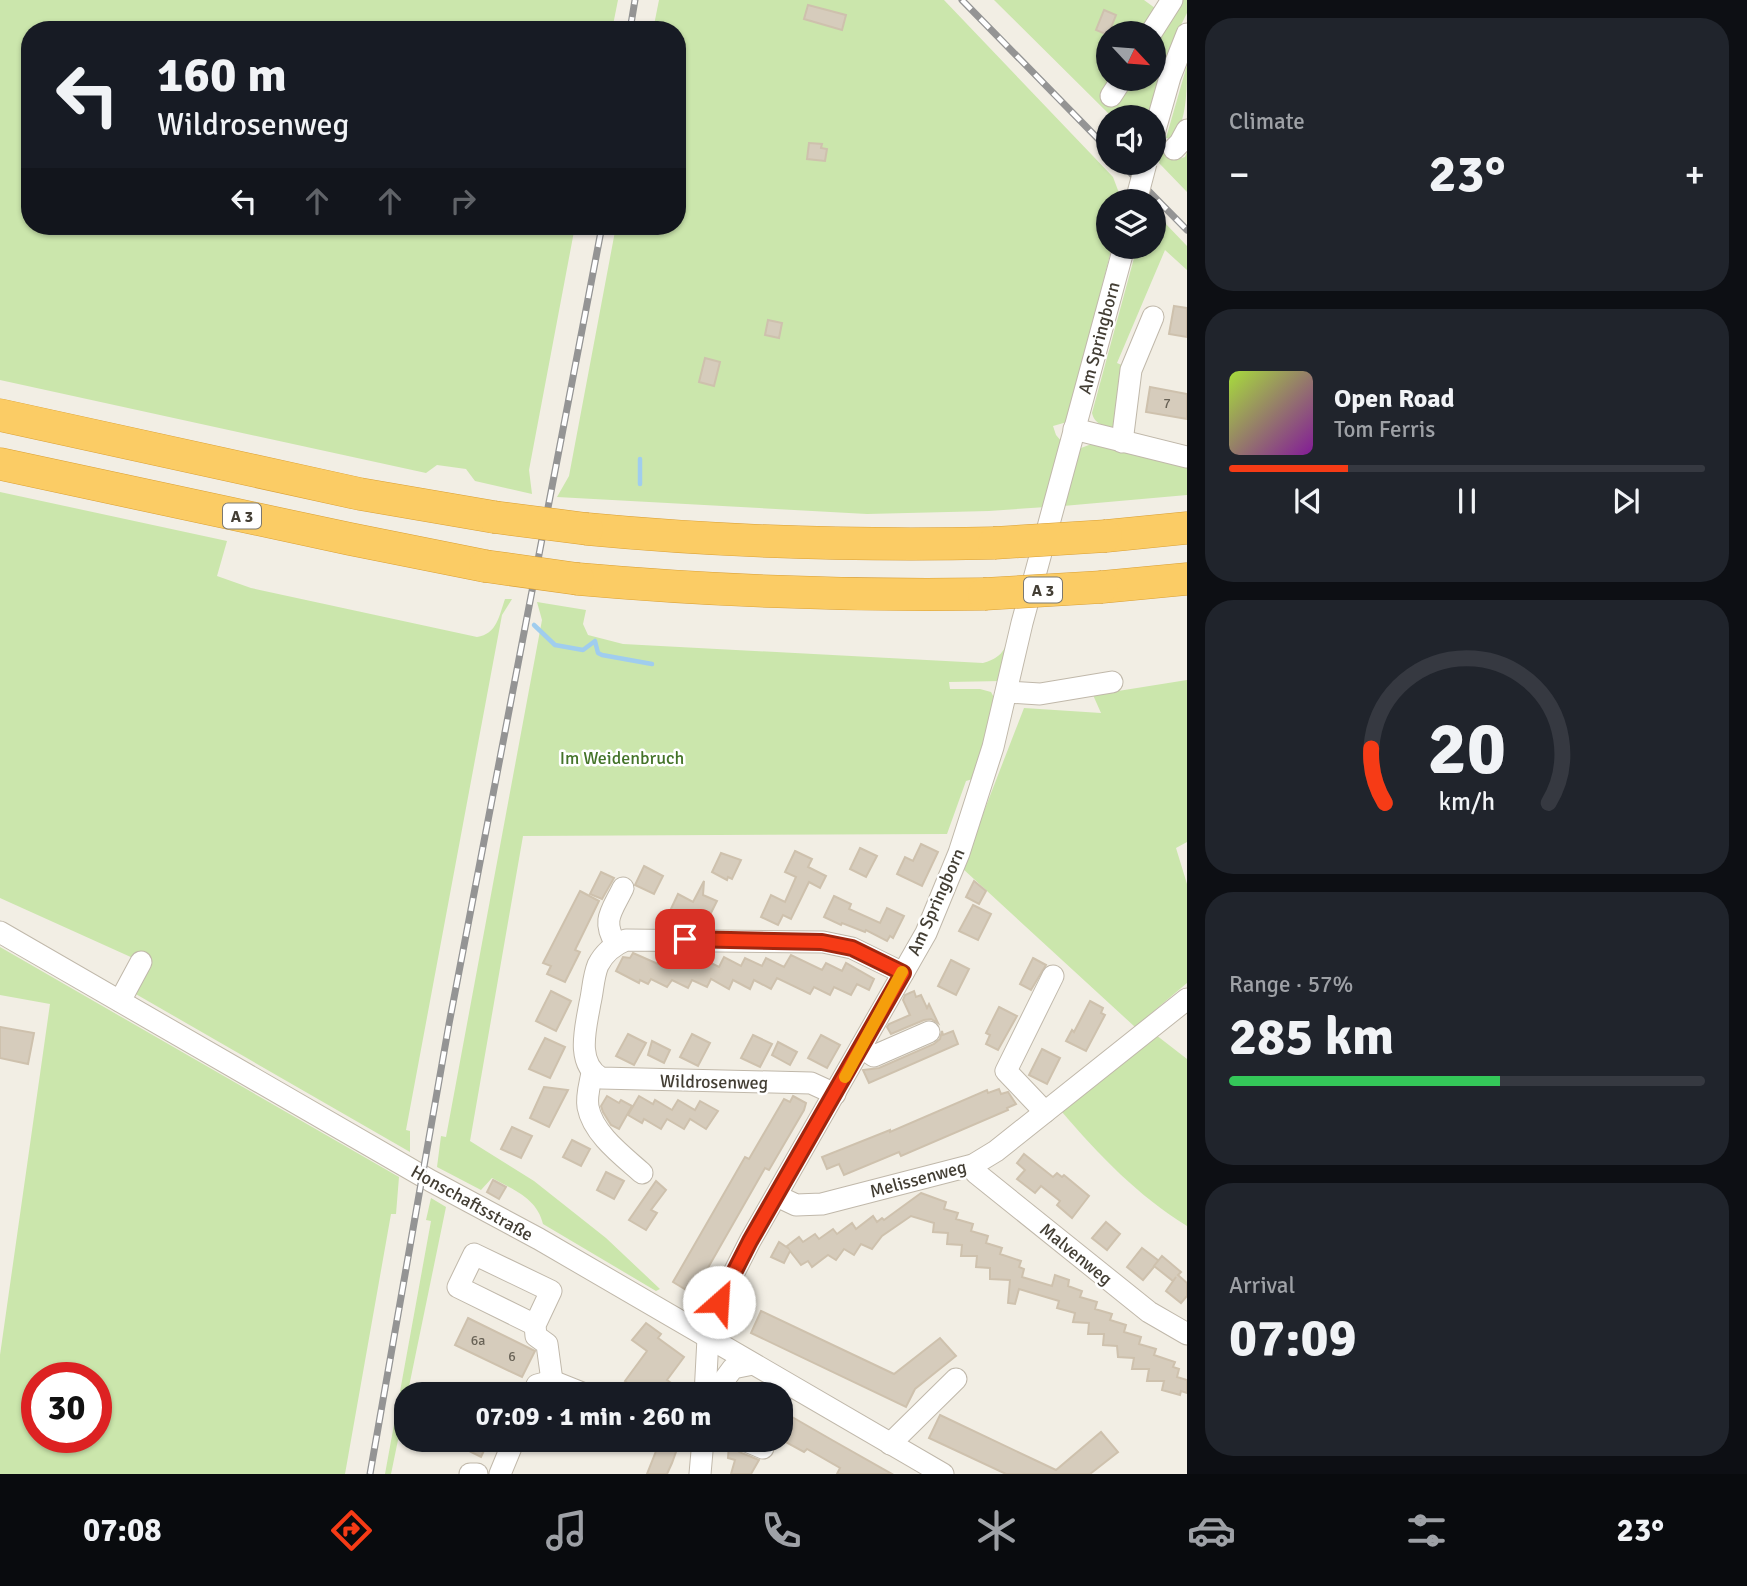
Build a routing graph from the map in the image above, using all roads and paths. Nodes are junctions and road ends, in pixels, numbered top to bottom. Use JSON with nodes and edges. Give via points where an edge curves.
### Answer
{"nodes":[{"id":1,"x":1172,"y":0,"type":"edge"},
{"id":2,"x":1159,"y":21,"type":"edge"},
{"id":3,"x":1187,"y":34,"type":"edge"},
{"id":4,"x":1162,"y":105,"type":"edge"},
{"id":5,"x":1187,"y":130,"type":"edge"},
{"id":6,"x":1174,"y":149,"type":"dead end"},
{"id":7,"x":1121,"y":259,"type":"edge"},
{"id":8,"x":1153,"y":317,"type":"dead end"},
{"id":9,"x":0,"y":415,"type":"edge"},
{"id":10,"x":1074,"y":429,"type":"junction"},
{"id":11,"x":1122,"y":442,"type":"junction"},
{"id":12,"x":1187,"y":457,"type":"edge"},
{"id":13,"x":0,"y":464,"type":"edge"},
{"id":14,"x":1187,"y":528,"type":"edge"},
{"id":15,"x":1187,"y":579,"type":"edge"},
{"id":16,"x":1112,"y":682,"type":"dead end"},
{"id":17,"x":1007,"y":692,"type":"junction"},
{"id":18,"x":623,"y":888,"type":"dead end"},
{"id":19,"x":0,"y":933,"type":"edge"},
{"id":20,"x":616,"y":944,"type":"junction"},
{"id":21,"x":141,"y":962,"type":"dead end"},
{"id":22,"x":903,"y":973,"type":"junction"},
{"id":23,"x":1053,"y":976,"type":"dead end"},
{"id":24,"x":1187,"y":999,"type":"edge"},
{"id":25,"x":120,"y":1001,"type":"junction"},
{"id":26,"x":929,"y":1032,"type":"dead end"},
{"id":27,"x":861,"y":1047,"type":"junction"},
{"id":28,"x":592,"y":1073,"type":"junction"},
{"id":29,"x":835,"y":1094,"type":"junction"},
{"id":30,"x":1045,"y":1112,"type":"junction"},
{"id":31,"x":973,"y":1165,"type":"junction"},
{"id":32,"x":642,"y":1173,"type":"dead end"},
{"id":33,"x":776,"y":1196,"type":"junction"},
{"id":34,"x":535,"y":1325,"type":"dead end"},
{"id":35,"x":1187,"y":1334,"type":"edge"},
{"id":36,"x":708,"y":1338,"type":"junction"},
{"id":37,"x":753,"y":1364,"type":"junction"},
{"id":38,"x":956,"y":1378,"type":"dead end"},
{"id":39,"x":552,"y":1381,"type":"joint"},
{"id":40,"x":548,"y":1382,"type":"edge"},
{"id":41,"x":706,"y":1382,"type":"edge"},
{"id":42,"x":723,"y":1382,"type":"edge"},
{"id":43,"x":890,"y":1444,"type":"junction"},
{"id":44,"x":509,"y":1452,"type":"edge"},
{"id":45,"x":702,"y":1452,"type":"edge"},
{"id":46,"x":470,"y":1474,"type":"edge"},
{"id":47,"x":477,"y":1474,"type":"edge"},
{"id":48,"x":500,"y":1474,"type":"edge"},
{"id":49,"x":700,"y":1474,"type":"edge"},
{"id":50,"x":943,"y":1474,"type":"edge"}],
"edges":[{"from":1,"to":2,"type":"street"},
{"from":3,"to":4,"type":"street"},
{"from":5,"to":6,"type":"street"},
{"from":7,"to":10,"type":"street","name":"Am Springborn"},
{"from":8,"to":11,"type":"street","via":[[1131,370]]},
{"from":9,"to":14,"type":"highway","bridge":true,"via":[[360,494],[587,529],[771,543],[878,545],[993,543]]},
{"from":10,"to":11,"type":"street"},
{"from":10,"to":17,"type":"street","name":"Am Springborn"},
{"from":11,"to":12,"type":"street"},
{"from":13,"to":15,"type":"highway","number":"A 3","bridge":true,"via":[[350,540],[578,579],[877,596]]},
{"from":16,"to":17,"type":"street","via":[[1040,694]]},
{"from":17,"to":22,"type":"street","name":"Am Springborn","via":[[959,853],[937,909]]},
{"from":18,"to":20,"type":"street","via":[[608,920]]},
{"from":19,"to":25,"type":"street","name":"Honschaftsstraße"},
{"from":20,"to":22,"type":"street","via":[[685,939],[822,942],[852,948]]},
{"from":20,"to":28,"type":"street","via":[[599,964],[584,1038]]},
{"from":21,"to":25,"type":"street"},
{"from":22,"to":27,"type":"street","name":"Am Springborn"},
{"from":23,"to":30,"type":"street","via":[[1006,1071]]},
{"from":24,"to":30,"type":"street","name":"Melissenweg"},
{"from":25,"to":36,"type":"street","name":"Honschaftsstraße"},
{"from":26,"to":27,"type":"street","via":[[874,1056]]},
{"from":27,"to":29,"type":"street","name":"Am Springborn"},
{"from":28,"to":29,"type":"street","name":"Wildrosenweg","via":[[616,1080],[811,1083]]},
{"from":28,"to":32,"type":"street","via":[[588,1109],[613,1146]]},
{"from":29,"to":33,"type":"street","name":"Am Springborn"},
{"from":30,"to":31,"type":"street","name":"Melissenweg"},
{"from":31,"to":33,"type":"street","name":"Melissenweg","via":[[822,1204],[796,1205]]},
{"from":31,"to":35,"type":"street","name":"Malvenweg","via":[[975,1173],[1138,1303]]},
{"from":33,"to":36,"type":"street","name":"Am Springborn","via":[[719,1302]]},
{"from":34,"to":39,"type":"street","via":[[536,1336],[547,1344]]},
{"from":36,"to":37,"type":"street","name":"Honschaftsstraße"},
{"from":36,"to":41,"type":"street","name":"Am Springborn"},
{"from":37,"to":42,"type":"street","via":[[733,1368]]},
{"from":37,"to":43,"type":"street","name":"Honschaftsstraße"},
{"from":38,"to":43,"type":"street"},
{"from":39,"to":40,"type":"street"},
{"from":43,"to":50,"type":"street","name":"Honschaftsstraße"},
{"from":44,"to":48,"type":"street"},
{"from":45,"to":49,"type":"street"},
{"from":46,"to":47,"type":"street"}]}
